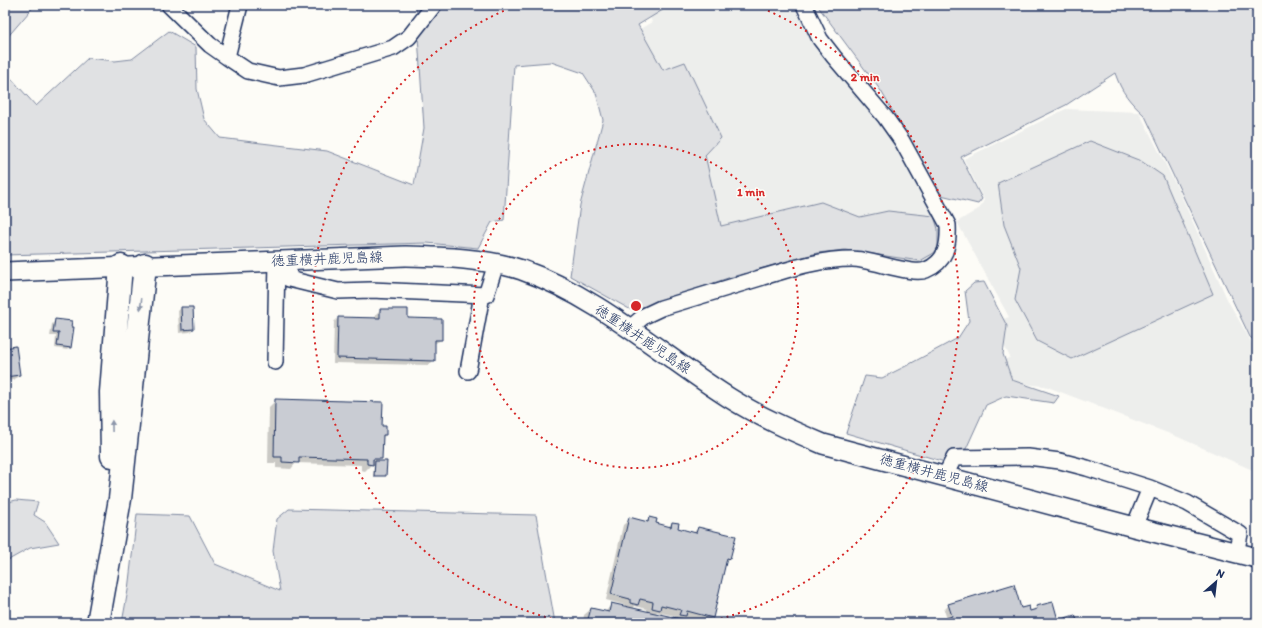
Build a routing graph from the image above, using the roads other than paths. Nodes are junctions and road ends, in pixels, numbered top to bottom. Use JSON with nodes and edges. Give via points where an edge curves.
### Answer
{"nodes":[{"id":1,"x":169,"y":5,"type":"edge"},
{"id":2,"x":240,"y":5,"type":"edge"},
{"id":3,"x":434,"y":5,"type":"edge"},
{"id":4,"x":804,"y":5,"type":"edge"},
{"id":5,"x":227,"y":57,"type":"junction"},
{"id":6,"x":283,"y":260,"type":"junction"},
{"id":7,"x":496,"y":264,"type":"junction"},
{"id":8,"x":145,"y":265,"type":"junction"},
{"id":9,"x":120,"y":266,"type":"junction"},
{"id":10,"x":5,"y":272,"type":"edge"},
{"id":11,"x":482,"y":295,"type":"junction"},
{"id":12,"x":630,"y":328,"type":"junction"},
{"id":13,"x":276,"y":362,"type":"dead end"},
{"id":14,"x":468,"y":371,"type":"dead end"},
{"id":15,"x":945,"y":476,"type":"junction"},
{"id":16,"x":1150,"y":488,"type":"junction"},
{"id":17,"x":115,"y":521,"type":"junction"},
{"id":18,"x":1134,"y":527,"type":"junction"},
{"id":19,"x":1236,"y":554,"type":"junction"},
{"id":20,"x":1257,"y":558,"type":"edge"},
{"id":21,"x":98,"y":623,"type":"edge"}],
"edges":[{"from":1,"to":5,"type":"street","via":[[210,45]]},
{"from":2,"to":5,"type":"street"},
{"from":3,"to":5,"type":"street","via":[[409,37],[393,48],[304,75],[279,78],[248,71]]},
{"from":4,"to":12,"type":"street","via":[[820,39],[886,117],[902,141],[948,225],[949,240],[945,253],[936,265],[924,271],[910,271],[871,260],[815,262],[661,308],[644,316]]},
{"from":6,"to":7,"type":"main road","name":"徳重横井鹿児島線","via":[[405,256],[440,257]]},
{"from":6,"to":8,"type":"main road","name":"徳重横井鹿児島線"},
{"from":6,"to":11,"type":"street","via":[[289,279],[338,291]]},
{"from":6,"to":13,"type":"street"},
{"from":7,"to":11,"type":"street","via":[[486,295]]},
{"from":7,"to":12,"type":"main road","name":"徳重横井鹿児島線","via":[[542,278],[585,300]]},
{"from":8,"to":9,"type":"main road","name":"徳重横井鹿児島線"},
{"from":8,"to":17,"type":"highway","one_way":true,"via":[[120,499]]},
{"from":9,"to":10,"type":"main road","name":"徳重横井鹿児島線"},
{"from":17,"to":9,"type":"highway","one_way":true,"via":[[111,392]]},
{"from":11,"to":14,"type":"street"},
{"from":12,"to":15,"type":"main road","name":"徳重横井鹿児島線","via":[[728,397],[782,427],[823,444]]},
{"from":15,"to":16,"type":"street","via":[[954,458],[1028,457],[1067,463]]},
{"from":15,"to":18,"type":"main road","name":"徳重横井鹿児島線"},
{"from":16,"to":18,"type":"street"},
{"from":16,"to":19,"type":"street","via":[[1186,503],[1240,534]]},
{"from":17,"to":21,"type":"highway"},
{"from":18,"to":19,"type":"main road","name":"徳重横井鹿児島線"},
{"from":19,"to":20,"type":"main road","name":"徳重横井鹿児島線"}]}
